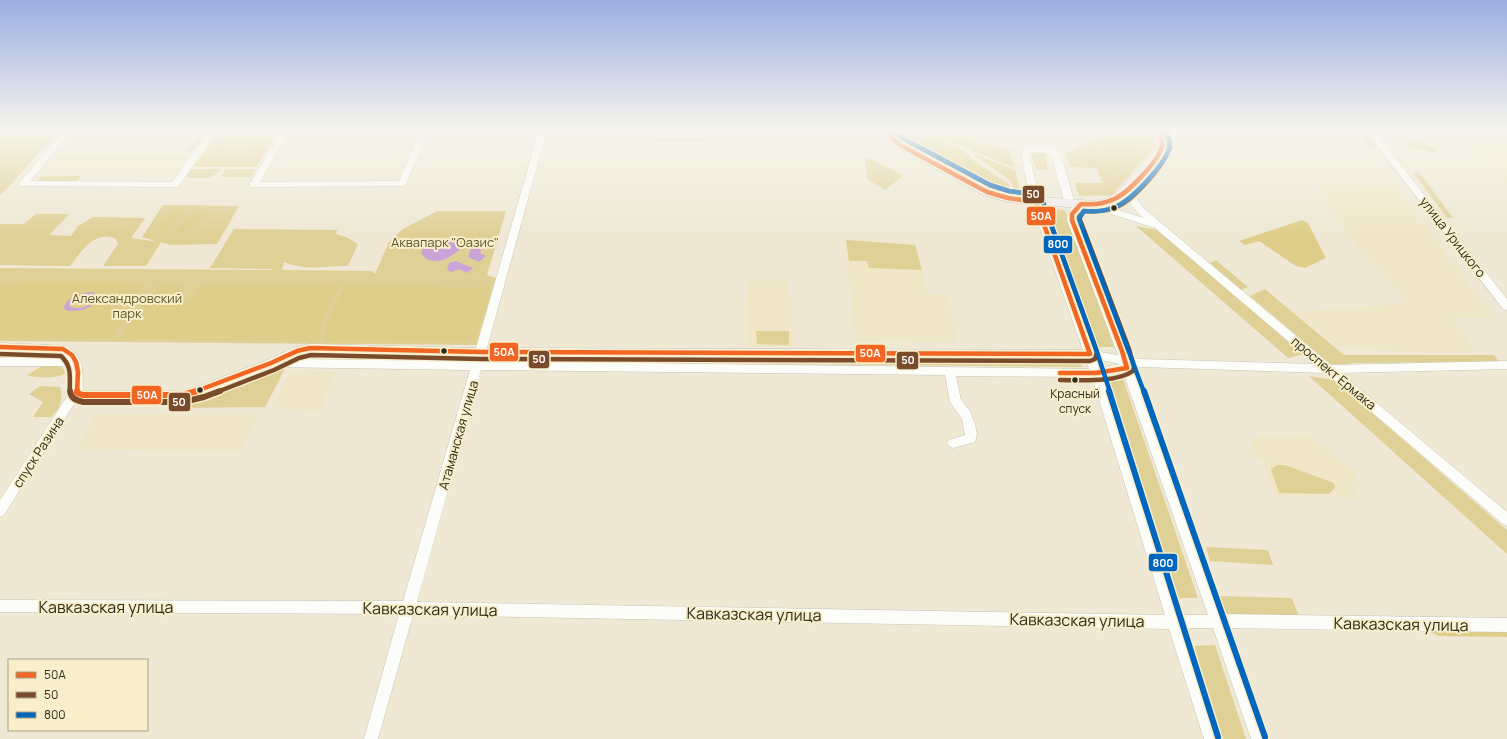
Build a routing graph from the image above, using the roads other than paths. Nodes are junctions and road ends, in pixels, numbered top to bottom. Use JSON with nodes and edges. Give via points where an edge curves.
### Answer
{"nodes":[{"id":1,"x":40,"y":164,"type":"edge"},
{"id":2,"x":190,"y":164,"type":"edge"},
{"id":3,"x":266,"y":164,"type":"edge"},
{"id":4,"x":410,"y":164,"type":"edge"},
{"id":5,"x":533,"y":164,"type":"edge"},
{"id":6,"x":936,"y":164,"type":"edge"},
{"id":7,"x":1027,"y":164,"type":"edge"},
{"id":8,"x":1060,"y":164,"type":"edge"},
{"id":9,"x":1149,"y":164,"type":"edge"},
{"id":10,"x":1395,"y":164,"type":"edge"},
{"id":11,"x":1129,"y":187,"type":"junction"},
{"id":12,"x":1036,"y":202,"type":"junction"},
{"id":13,"x":1081,"y":204,"type":"junction"},
{"id":14,"x":1160,"y":227,"type":"junction"},
{"id":15,"x":1507,"y":306,"type":"edge"},
{"id":16,"x":0,"y":347,"type":"edge"},
{"id":17,"x":481,"y":352,"type":"junction"},
{"id":18,"x":1090,"y":354,"type":"junction"},
{"id":19,"x":0,"y":362,"type":"edge"},
{"id":20,"x":76,"y":362,"type":"junction"},
{"id":21,"x":271,"y":364,"type":"junction"},
{"id":22,"x":1126,"y":364,"type":"junction"},
{"id":23,"x":1507,"y":365,"type":"edge"},
{"id":24,"x":477,"y":366,"type":"junction"},
{"id":25,"x":1329,"y":369,"type":"junction"},
{"id":26,"x":950,"y":371,"type":"junction"},
{"id":27,"x":1096,"y":373,"type":"junction"},
{"id":28,"x":78,"y":393,"type":"junction"},
{"id":29,"x":953,"y":443,"type":"dead end"},
{"id":30,"x":0,"y":511,"type":"edge"},
{"id":31,"x":1507,"y":520,"type":"edge"},
{"id":32,"x":0,"y":606,"type":"edge"},
{"id":33,"x":409,"y":608,"type":"junction"},
{"id":34,"x":1217,"y":621,"type":"junction"},
{"id":35,"x":1174,"y":622,"type":"junction"},
{"id":36,"x":1507,"y":625,"type":"edge"},
{"id":37,"x":371,"y":739,"type":"edge"},
{"id":38,"x":1211,"y":739,"type":"edge"},
{"id":39,"x":1258,"y":739,"type":"edge"}],
"edges":[{"from":1,"to":2,"type":"street","via":[[23,184],[175,185]]},
{"from":3,"to":4,"type":"street","via":[[256,182],[402,184]]},
{"from":5,"to":17,"type":"street","name":"Атаманская улица"},
{"from":6,"to":12,"type":"main road","via":[[987,192]]},
{"from":7,"to":12,"type":"street"},
{"from":8,"to":13,"type":"street"},
{"from":9,"to":11,"type":"main road"},
{"from":10,"to":15,"type":"street","name":"улица Урицкого"},
{"from":11,"to":13,"type":"main road","via":[[1119,197],[1108,202]]},
{"from":11,"to":14,"type":"street","name":"проспект Ермака","via":[[1133,202]]},
{"from":12,"to":13,"type":"main road"},
{"from":12,"to":18,"type":"street"},
{"from":13,"to":14,"type":"street","name":"проспект Ермака"},
{"from":13,"to":22,"type":"street","via":[[1072,214],[1072,220]]},
{"from":14,"to":25,"type":"street","name":"проспект Ермака"},
{"from":16,"to":20,"type":"street","via":[[63,349],[72,355]]},
{"from":17,"to":18,"type":"street"},
{"from":17,"to":21,"type":"street","via":[[310,348],[297,351]]},
{"from":17,"to":24,"type":"street","name":"Атаманская улица"},
{"from":18,"to":22,"type":"street"},
{"from":18,"to":27,"type":"street"},
{"from":19,"to":20,"type":"street"},
{"from":20,"to":28,"type":"street"},
{"from":21,"to":24,"type":"street"},
{"from":21,"to":28,"type":"street","via":[[182,395]]},
{"from":22,"to":25,"type":"street"},
{"from":22,"to":27,"type":"street"},
{"from":22,"to":34,"type":"street"},
{"from":23,"to":25,"type":"street"},
{"from":24,"to":26,"type":"street"},
{"from":24,"to":33,"type":"street","name":"Атаманская улица"},
{"from":25,"to":31,"type":"street","name":"проспект Ермака"},
{"from":26,"to":27,"type":"street"},
{"from":26,"to":29,"type":"street","via":[[956,402],[963,408],[972,430],[971,439]]},
{"from":27,"to":35,"type":"street"},
{"from":28,"to":30,"type":"street","name":"спуск Разина","via":[[68,404]]},
{"from":32,"to":33,"type":"street","name":"Кавказская улица"},
{"from":33,"to":35,"type":"street","name":"Кавказская улица"},
{"from":33,"to":37,"type":"street","name":"Атаманская улица"},
{"from":34,"to":35,"type":"street","name":"Кавказская улица"},
{"from":34,"to":36,"type":"street","name":"Кавказская улица"},
{"from":34,"to":39,"type":"street"},
{"from":35,"to":38,"type":"street"}]}
